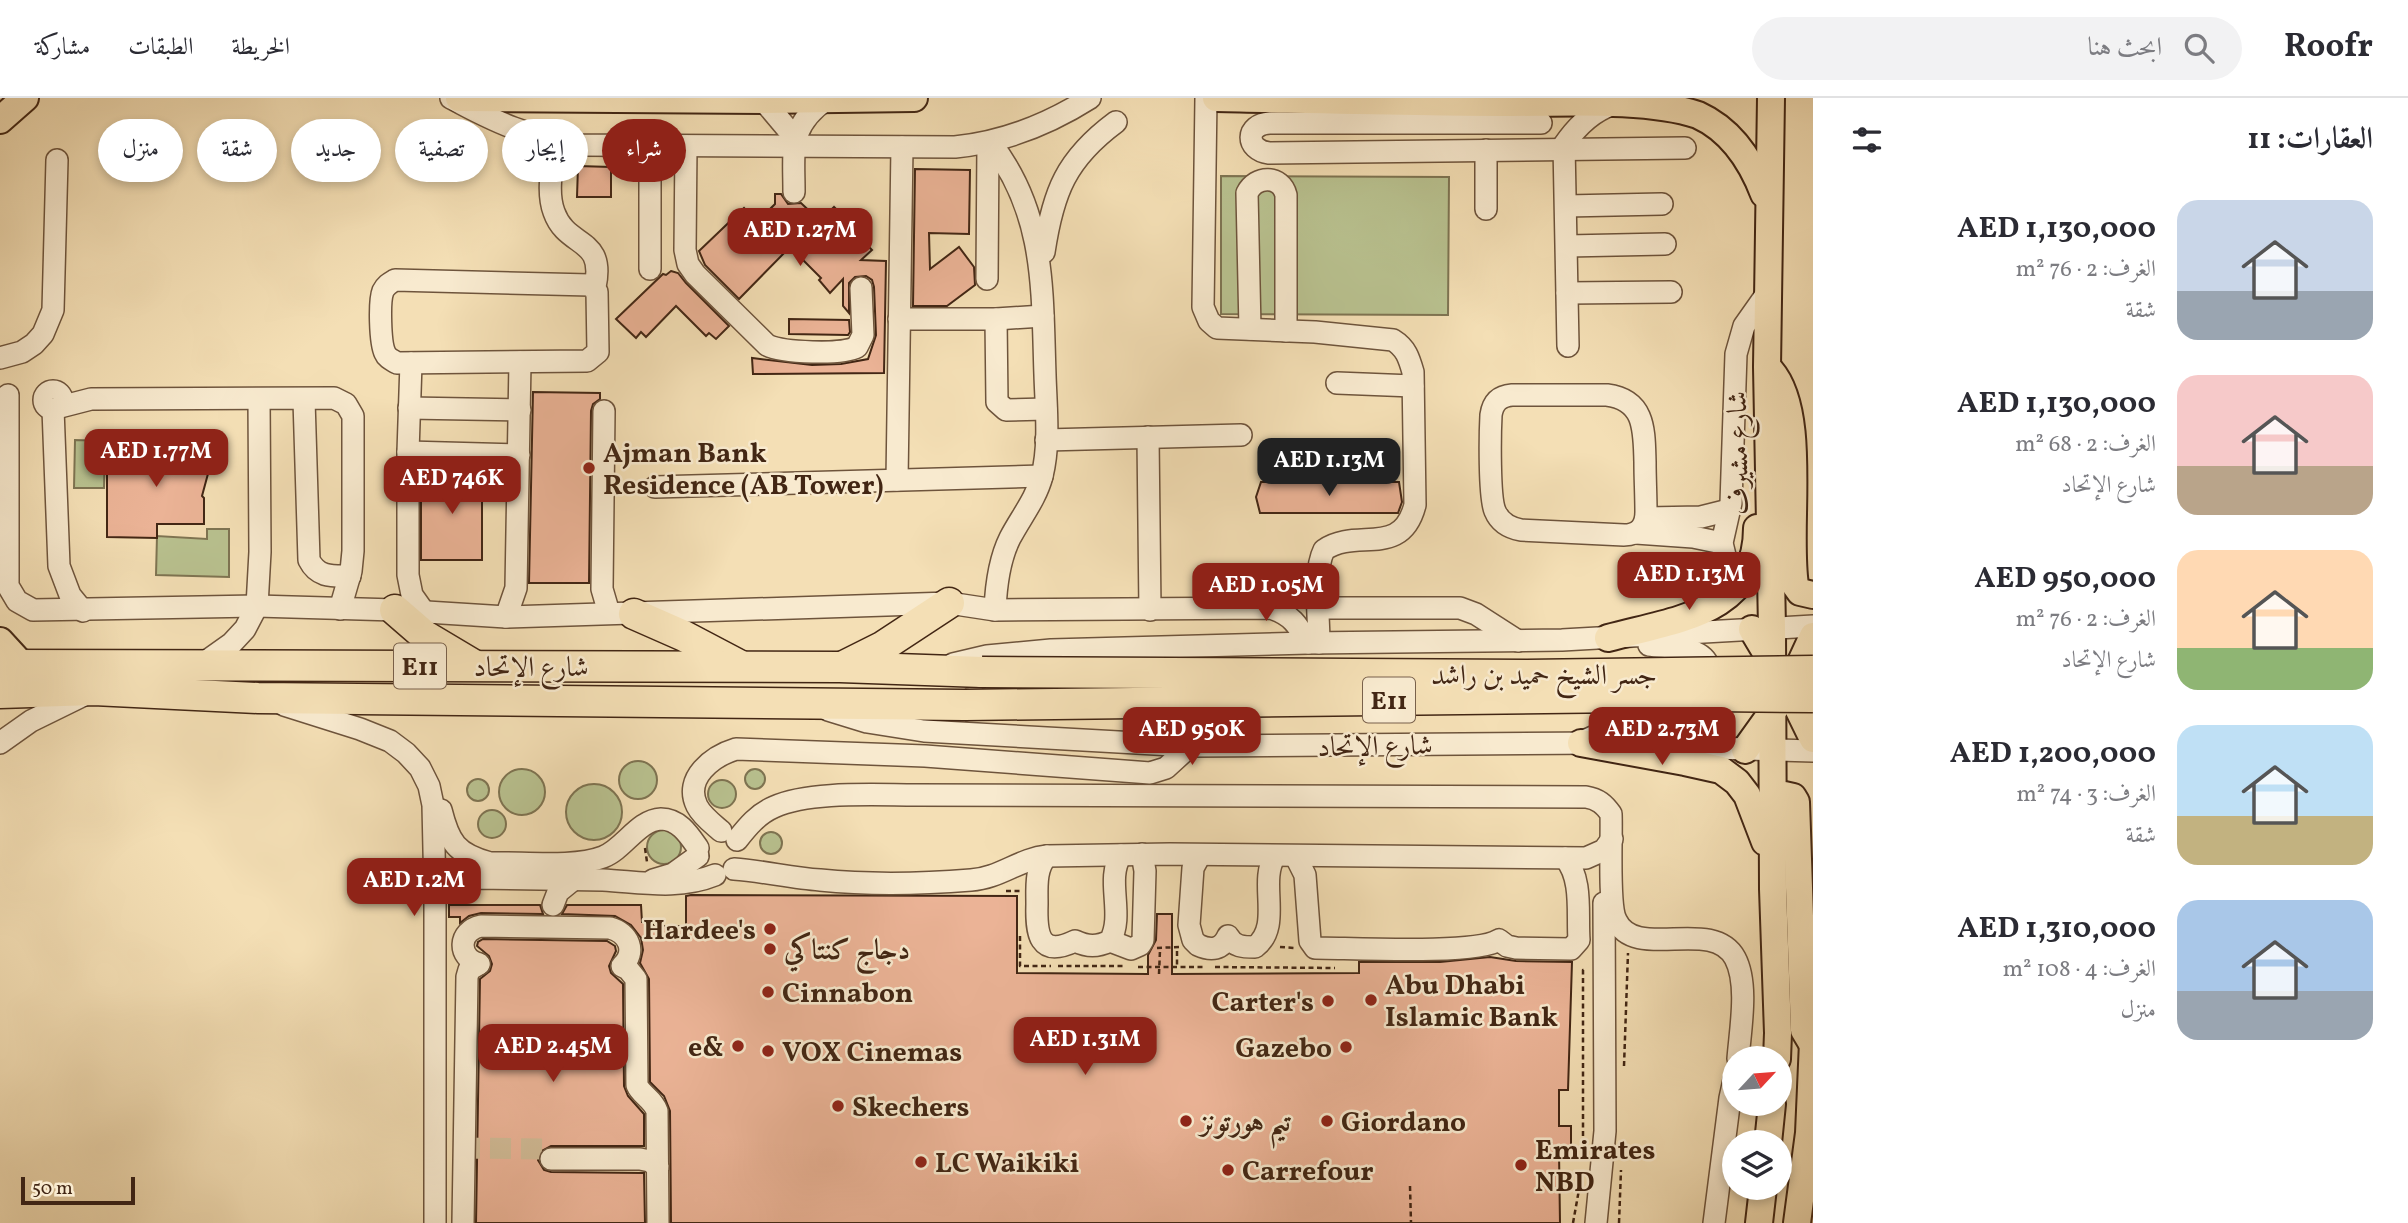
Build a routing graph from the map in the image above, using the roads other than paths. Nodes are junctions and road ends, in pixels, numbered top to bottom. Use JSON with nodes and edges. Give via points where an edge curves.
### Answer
{"nodes":[{"id":1,"x":25,"y":98,"type":"edge"},
{"id":2,"x":451,"y":98,"type":"edge"},
{"id":3,"x":459,"y":98,"type":"edge"},
{"id":4,"x":914,"y":98,"type":"edge"},
{"id":5,"x":1090,"y":98,"type":"edge"},
{"id":6,"x":1206,"y":98,"type":"edge"},
{"id":7,"x":1216,"y":98,"type":"edge"},
{"id":8,"x":1770,"y":98,"type":"edge"},
{"id":9,"x":827,"y":99,"type":"edge"},
{"id":10,"x":763,"y":100,"type":"junction"},
{"id":11,"x":1626,"y":102,"type":"junction"},
{"id":12,"x":1508,"y":103,"type":"junction"},
{"id":13,"x":0,"y":120,"type":"edge"},
{"id":14,"x":1116,"y":122,"type":"dead end"},
{"id":15,"x":1541,"y":123,"type":"junction"},
{"id":16,"x":502,"y":124,"type":"edge"},
{"id":17,"x":1017,"y":134,"type":"junction"},
{"id":18,"x":795,"y":142,"type":"junction"},
{"id":19,"x":989,"y":142,"type":"junction"},
{"id":20,"x":686,"y":146,"type":"edge"},
{"id":21,"x":902,"y":147,"type":"junction"},
{"id":22,"x":1564,"y":147,"type":"junction"},
{"id":23,"x":1685,"y":148,"type":"dead end"},
{"id":24,"x":1486,"y":150,"type":"junction"},
{"id":25,"x":57,"y":160,"type":"dead end"},
{"id":26,"x":1011,"y":173,"type":"junction"},
{"id":27,"x":552,"y":182,"type":"edge"},
{"id":28,"x":650,"y":182,"type":"edge"},
{"id":29,"x":686,"y":182,"type":"edge"},
{"id":30,"x":794,"y":192,"type":"dead end"},
{"id":31,"x":1768,"y":202,"type":"junction"},
{"id":32,"x":1662,"y":204,"type":"dead end"},
{"id":33,"x":1566,"y":206,"type":"junction"},
{"id":34,"x":1486,"y":209,"type":"dead end"},
{"id":35,"x":1665,"y":244,"type":"dead end"},
{"id":36,"x":1567,"y":246,"type":"junction"},
{"id":37,"x":650,"y":269,"type":"dead end"},
{"id":38,"x":1041,"y":272,"type":"junction"},
{"id":39,"x":987,"y":279,"type":"dead end"},
{"id":40,"x":595,"y":287,"type":"junction"},
{"id":41,"x":861,"y":288,"type":"dead end"},
{"id":42,"x":1671,"y":292,"type":"dead end"},
{"id":43,"x":1768,"y":292,"type":"junction"},
{"id":44,"x":1567,"y":293,"type":"junction"},
{"id":45,"x":1043,"y":316,"type":"junction"},
{"id":46,"x":899,"y":319,"type":"junction"},
{"id":47,"x":996,"y":319,"type":"junction"},
{"id":48,"x":1250,"y":329,"type":"junction"},
{"id":49,"x":1286,"y":331,"type":"junction"},
{"id":50,"x":1568,"y":346,"type":"dead end"},
{"id":51,"x":0,"y":358,"type":"edge"},
{"id":52,"x":520,"y":362,"type":"junction"},
{"id":53,"x":411,"y":363,"type":"junction"},
{"id":54,"x":1767,"y":367,"type":"junction"},
{"id":55,"x":1337,"y":383,"type":"dead end"},
{"id":56,"x":1413,"y":386,"type":"junction"},
{"id":57,"x":259,"y":399,"type":"junction"},
{"id":58,"x":4,"y":400,"type":"edge"},
{"id":59,"x":304,"y":400,"type":"junction"},
{"id":60,"x":53,"y":402,"type":"junction"},
{"id":61,"x":410,"y":408,"type":"junction"},
{"id":62,"x":1046,"y":409,"type":"junction"},
{"id":63,"x":520,"y":410,"type":"junction"},
{"id":64,"x":604,"y":411,"type":"dead end"},
{"id":65,"x":1241,"y":435,"type":"dead end"},
{"id":66,"x":1148,"y":437,"type":"junction"},
{"id":67,"x":1046,"y":440,"type":"junction"},
{"id":68,"x":408,"y":453,"type":"junction"},
{"id":69,"x":519,"y":455,"type":"junction"},
{"id":70,"x":1042,"y":475,"type":"junction"},
{"id":71,"x":897,"y":480,"type":"junction"},
{"id":72,"x":655,"y":487,"type":"dead end"},
{"id":73,"x":1729,"y":510,"type":"junction"},
{"id":74,"x":1641,"y":525,"type":"junction"},
{"id":75,"x":1722,"y":542,"type":"junction"},
{"id":76,"x":60,"y":566,"type":"junction"},
{"id":77,"x":350,"y":578,"type":"junction"},
{"id":78,"x":1739,"y":586,"type":"junction"},
{"id":79,"x":1813,"y":595,"type":"edge"},
{"id":80,"x":949,"y":603,"type":"junction"},
{"id":81,"x":257,"y":606,"type":"junction"},
{"id":82,"x":1319,"y":608,"type":"junction"},
{"id":83,"x":348,"y":609,"type":"junction"},
{"id":84,"x":42,"y":610,"type":"junction"},
{"id":85,"x":395,"y":610,"type":"junction"},
{"id":86,"x":995,"y":610,"type":"junction"},
{"id":87,"x":1150,"y":610,"type":"junction"},
{"id":88,"x":83,"y":611,"type":"junction"},
{"id":89,"x":424,"y":612,"type":"junction"},
{"id":90,"x":621,"y":614,"type":"junction"},
{"id":91,"x":506,"y":617,"type":"junction"},
{"id":92,"x":1813,"y":626,"type":"edge"},
{"id":93,"x":1762,"y":629,"type":"junction"},
{"id":94,"x":1813,"y":636,"type":"edge"},
{"id":95,"x":1608,"y":638,"type":"junction"},
{"id":96,"x":0,"y":641,"type":"edge"},
{"id":97,"x":1518,"y":641,"type":"junction"},
{"id":98,"x":1313,"y":643,"type":"junction"},
{"id":99,"x":1772,"y":664,"type":"junction"},
{"id":100,"x":11,"y":665,"type":"edge"},
{"id":101,"x":201,"y":665,"type":"junction"},
{"id":102,"x":475,"y":666,"type":"junction"},
{"id":103,"x":840,"y":667,"type":"junction"},
{"id":104,"x":744,"y":668,"type":"junction"},
{"id":105,"x":936,"y":671,"type":"junction"},
{"id":106,"x":982,"y":672,"type":"joint"},
{"id":107,"x":1801,"y":684,"type":"edge"},
{"id":108,"x":94,"y":690,"type":"junction"},
{"id":109,"x":0,"y":693,"type":"edge"},
{"id":110,"x":258,"y":698,"type":"junction"},
{"id":111,"x":815,"y":705,"type":"junction"},
{"id":112,"x":965,"y":705,"type":"joint"},
{"id":113,"x":1772,"y":715,"type":"junction"},
{"id":114,"x":1813,"y":715,"type":"edge"},
{"id":115,"x":1813,"y":739,"type":"edge"},
{"id":116,"x":0,"y":743,"type":"edge"},
{"id":117,"x":1581,"y":743,"type":"junction"},
{"id":118,"x":1190,"y":746,"type":"junction"},
{"id":119,"x":1745,"y":750,"type":"junction"},
{"id":120,"x":1772,"y":750,"type":"junction"},
{"id":121,"x":1813,"y":751,"type":"edge"},
{"id":122,"x":429,"y":786,"type":"junction"},
{"id":123,"x":1772,"y":808,"type":"junction"},
{"id":124,"x":729,"y":835,"type":"junction"},
{"id":125,"x":1612,"y":839,"type":"junction"},
{"id":126,"x":698,"y":852,"type":"junction"},
{"id":127,"x":1131,"y":854,"type":"junction"},
{"id":128,"x":1200,"y":855,"type":"junction"},
{"id":129,"x":1047,"y":856,"type":"junction"},
{"id":130,"x":1285,"y":856,"type":"junction"},
{"id":131,"x":1575,"y":858,"type":"junction"},
{"id":132,"x":725,"y":872,"type":"junction"},
{"id":133,"x":534,"y":879,"type":"junction"},
{"id":134,"x":574,"y":880,"type":"junction"},
{"id":135,"x":644,"y":882,"type":"junction"},
{"id":136,"x":1773,"y":888,"type":"junction"},
{"id":137,"x":435,"y":894,"type":"junction"},
{"id":138,"x":1642,"y":939,"type":"junction"},
{"id":139,"x":1110,"y":940,"type":"junction"},
{"id":140,"x":1604,"y":969,"type":"junction"},
{"id":141,"x":1813,"y":1044,"type":"edge"},
{"id":142,"x":1739,"y":1046,"type":"edge"},
{"id":143,"x":1777,"y":1046,"type":"edge"},
{"id":144,"x":435,"y":1068,"type":"junction"},
{"id":145,"x":1728,"y":1116,"type":"edge"},
{"id":146,"x":435,"y":1123,"type":"junction"},
{"id":147,"x":657,"y":1140,"type":"junction"},
{"id":148,"x":657,"y":1167,"type":"junction"},
{"id":149,"x":435,"y":1168,"type":"junction"},
{"id":150,"x":435,"y":1198,"type":"junction"},
{"id":151,"x":1727,"y":1200,"type":"edge"},
{"id":152,"x":1762,"y":1200,"type":"edge"},
{"id":153,"x":463,"y":1219,"type":"edge"},
{"id":154,"x":1797,"y":1222,"type":"edge"},
{"id":155,"x":435,"y":1223,"type":"edge"},
{"id":156,"x":657,"y":1223,"type":"edge"},
{"id":157,"x":1596,"y":1223,"type":"edge"},
{"id":158,"x":1714,"y":1223,"type":"edge"},
{"id":159,"x":1724,"y":1223,"type":"edge"},
{"id":160,"x":1759,"y":1223,"type":"edge"}],
"edges":[{"from":1,"to":13,"type":"main road"},
{"from":2,"to":16,"type":"street"},
{"from":3,"to":10,"type":"main road"},
{"from":4,"to":9,"type":"main road"},
{"from":5,"to":17,"type":"street"},
{"from":6,"to":48,"type":"street","via":[[1203,307],[1217,328]]},
{"from":7,"to":12,"type":"main road"},
{"from":8,"to":31,"type":"main road","name":"شارع مشيرف"},
{"from":9,"to":10,"type":"main road"},
{"from":9,"to":18,"type":"street","via":[[807,116]]},
{"from":10,"to":18,"type":"street"},
{"from":11,"to":12,"type":"main road"},
{"from":11,"to":22,"type":"street","via":[[1597,111],[1578,126]]},
{"from":11,"to":31,"type":"main road","via":[[1676,107],[1720,128],[1752,165]]},
{"from":12,"to":15,"type":"street"},
{"from":14,"to":38,"type":"street","via":[[1084,150],[1060,186],[1047,227]]},
{"from":15,"to":22,"type":"street"},
{"from":15,"to":24,"type":"street","via":[[1261,123],[1251,137],[1253,146],[1269,153]]},
{"from":17,"to":19,"type":"street"},
{"from":17,"to":26,"type":"street"},
{"from":18,"to":20,"type":"street"},
{"from":18,"to":21,"type":"street"},
{"from":18,"to":30,"type":"street"},
{"from":19,"to":21,"type":"street","via":[[955,148]]},
{"from":19,"to":26,"type":"street"},
{"from":19,"to":39,"type":"street"},
{"from":21,"to":46,"type":"street"},
{"from":22,"to":23,"type":"street"},
{"from":22,"to":24,"type":"street"},
{"from":22,"to":33,"type":"street"},
{"from":24,"to":34,"type":"street"},
{"from":25,"to":51,"type":"street","via":[[53,310],[43,334],[33,344]]},
{"from":26,"to":38,"type":"street","via":[[1031,220]]},
{"from":27,"to":40,"type":"street","via":[[554,212],[565,230],[595,257]]},
{"from":28,"to":37,"type":"street"},
{"from":29,"to":41,"type":"street","via":[[688,264],[761,340],[781,350],[858,347],[863,335]]},
{"from":31,"to":43,"type":"main road","name":"شارع مشيرف"},
{"from":32,"to":33,"type":"street"},
{"from":33,"to":36,"type":"street"},
{"from":35,"to":36,"type":"street"},
{"from":36,"to":44,"type":"street"},
{"from":38,"to":45,"type":"street"},
{"from":40,"to":52,"type":"street","via":[[599,345],[594,358]]},
{"from":40,"to":53,"type":"street","via":[[396,280],[382,295],[382,342],[389,359]]},
{"from":42,"to":44,"type":"street"},
{"from":43,"to":54,"type":"main road","name":"شارع مشيرف"},
{"from":43,"to":73,"type":"street","via":[[1737,344]]},
{"from":44,"to":50,"type":"street"},
{"from":45,"to":47,"type":"street"},
{"from":45,"to":62,"type":"street"},
{"from":46,"to":47,"type":"street"},
{"from":46,"to":71,"type":"street"},
{"from":47,"to":62,"type":"street","via":[[997,402],[1006,410]]},
{"from":48,"to":49,"type":"street"},
{"from":48,"to":49,"type":"street","via":[[1247,193],[1260,180],[1276,181],[1286,195]]},
{"from":49,"to":56,"type":"street","via":[[1392,340],[1408,356]]},
{"from":52,"to":53,"type":"street"},
{"from":52,"to":63,"type":"street"},
{"from":53,"to":61,"type":"street"},
{"from":54,"to":78,"type":"main road","via":[[1758,405],[1757,540],[1751,568]]},
{"from":54,"to":79,"type":"main road","via":[[1785,395],[1791,427],[1795,585],[1800,592]]},
{"from":54,"to":93,"type":"main road","name":"شارع مشيرف"},
{"from":55,"to":56,"type":"street"},
{"from":56,"to":82,"type":"street","via":[[1412,517],[1396,535],[1338,543],[1324,550]]},
{"from":57,"to":59,"type":"street"},
{"from":57,"to":60,"type":"street"},
{"from":57,"to":81,"type":"street"},
{"from":58,"to":60,"type":"street"},
{"from":58,"to":84,"type":"street","via":[[8,586],[24,607]]},
{"from":59,"to":77,"type":"street","via":[[309,560],[326,576]]},
{"from":59,"to":77,"type":"street","via":[[334,398],[353,416]]},
{"from":60,"to":76,"type":"street"},
{"from":61,"to":63,"type":"street"},
{"from":61,"to":68,"type":"street"},
{"from":62,"to":67,"type":"street"},
{"from":63,"to":69,"type":"street"},
{"from":64,"to":90,"type":"street","via":[[602,589]]},
{"from":65,"to":66,"type":"street"},
{"from":66,"to":67,"type":"street"},
{"from":66,"to":87,"type":"street"},
{"from":67,"to":70,"type":"street"},
{"from":68,"to":69,"type":"street"},
{"from":68,"to":89,"type":"street","via":[[408,575],[412,595]]},
{"from":69,"to":91,"type":"street","via":[[516,588]]},
{"from":70,"to":71,"type":"street"},
{"from":70,"to":86,"type":"street","via":[[1001,562]]},
{"from":71,"to":72,"type":"street"},
{"from":73,"to":74,"type":"street"},
{"from":73,"to":75,"type":"street"},
{"from":74,"to":74,"type":"street","via":[[1643,425],[1630,404],[1607,395],[1513,395],[1495,403],[1491,422],[1493,504],[1501,521],[1521,530],[1624,535]]},
{"from":74,"to":75,"type":"street"},
{"from":75,"to":78,"type":"street","via":[[1728,568]]},
{"from":76,"to":84,"type":"street"},
{"from":76,"to":88,"type":"street","via":[[70,595]]},
{"from":77,"to":83,"type":"street"},
{"from":78,"to":95,"type":"main road","via":[[1704,610]]},
{"from":80,"to":86,"type":"street"},
{"from":80,"to":90,"type":"street"},
{"from":80,"to":103,"type":"highway","via":[[882,647]]},
{"from":81,"to":83,"type":"street"},
{"from":81,"to":88,"type":"street"},
{"from":81,"to":101,"type":"street","via":[[245,629]]},
{"from":82,"to":97,"type":"street","via":[[1460,608]]},
{"from":82,"to":98,"type":"street"},
{"from":83,"to":85,"type":"street"},
{"from":84,"to":88,"type":"street"},
{"from":85,"to":89,"type":"street"},
{"from":85,"to":102,"type":"highway","via":[[425,636]]},
{"from":86,"to":87,"type":"street"},
{"from":87,"to":98,"type":"street","via":[[1270,608],[1290,617]]},
{"from":89,"to":91,"type":"street"},
{"from":90,"to":91,"type":"street"},
{"from":90,"to":104,"type":"highway","via":[[684,636]]},
{"from":92,"to":93,"type":"street","name":"شارع الإتحاد"},
{"from":93,"to":95,"type":"street","name":"شارع الإتحاد"},
{"from":93,"to":99,"type":"main road"},
{"from":93,"to":107,"type":"main road"},
{"from":94,"to":107,"type":"main road"},
{"from":95,"to":97,"type":"street","name":"شارع الإتحاد"},
{"from":95,"to":117,"type":"street","via":[[1701,655],[1709,667],[1707,722],[1699,729],[1595,736]]},
{"from":96,"to":100,"type":"main road"},
{"from":97,"to":98,"type":"street","name":"شارع الإتحاد"},
{"from":98,"to":105,"type":"street","name":"شارع الإتحاد","via":[[1014,652],[958,662]]},
{"from":99,"to":107,"type":"main road"},
{"from":99,"to":113,"type":"main road"},
{"from":100,"to":101,"type":"highway","name":"شارع الإتحاد","number":"E11"},
{"from":101,"to":102,"type":"highway","name":"شارع الإتحاد","number":"E11"},
{"from":102,"to":104,"type":"highway","name":"شارع الإتحاد","number":"E11"},
{"from":103,"to":104,"type":"highway","name":"شارع الإتحاد","number":"E11"},
{"from":103,"to":105,"type":"highway","name":"شارع الإتحاد","number":"E11"},
{"from":105,"to":106,"type":"highway","name":"شارع الإتحاد","number":"E11"},
{"from":106,"to":107,"type":"highway","name":"جسر الشيخ حميد بن راشد","number":"E11","bridge":true,"via":[[1528,675]]},
{"from":107,"to":112,"type":"highway","name":"جسر الشيخ حميد بن راشد","number":"E11","bridge":true},
{"from":107,"to":113,"type":"main road"},
{"from":107,"to":114,"type":"main road"},
{"from":107,"to":115,"type":"main road"},
{"from":107,"to":120,"type":"main road"},
{"from":108,"to":109,"type":"highway","name":"شارع الإتحاد","number":"E11"},
{"from":108,"to":110,"type":"highway","name":"شارع الإتحاد","number":"E11"},
{"from":108,"to":116,"type":"street"},
{"from":110,"to":111,"type":"highway","name":"شارع الإتحاد","number":"E11"},
{"from":110,"to":122,"type":"street","via":[[390,741],[420,768]]},
{"from":111,"to":112,"type":"highway","name":"شارع الإتحاد","number":"E11"},
{"from":111,"to":118,"type":"street","name":"شارع الإتحاد","via":[[867,722],[924,732]]},
{"from":113,"to":119,"type":"main road"},
{"from":113,"to":120,"type":"main road"},
{"from":117,"to":118,"type":"street","name":"شارع الإتحاد"},
{"from":117,"to":119,"type":"street","name":"شارع الإتحاد"},
{"from":117,"to":136,"type":"main road","via":[[1704,766],[1737,782],[1763,831]]},
{"from":118,"to":124,"type":"street","via":[[1166,768],[1150,773],[925,756],[736,749],[711,760],[695,781],[697,807]]},
{"from":119,"to":120,"type":"street","name":"شارع الإتحاد"},
{"from":120,"to":121,"type":"street","name":"شارع الإتحاد"},
{"from":120,"to":123,"type":"main road"},
{"from":122,"to":126,"type":"street","via":[[454,844],[490,863],[590,861],[618,849],[649,822],[663,819],[686,832]]},
{"from":122,"to":137,"type":"street"},
{"from":123,"to":136,"type":"main road"},
{"from":123,"to":141,"type":"main road","via":[[1784,796],[1796,802],[1804,1030]]},
{"from":124,"to":125,"type":"street","via":[[790,802],[831,797],[1586,797],[1605,805],[1611,814]]},
{"from":124,"to":126,"type":"street","via":[[706,835]]},
{"from":124,"to":132,"type":"street","via":[[742,852],[738,864]]},
{"from":125,"to":131,"type":"street","via":[[1604,850]]},
{"from":125,"to":138,"type":"street","via":[[1613,914],[1623,930]]},
{"from":126,"to":132,"type":"street","via":[[707,871]]},
{"from":126,"to":135,"type":"street","via":[[673,874]]},
{"from":127,"to":128,"type":"street"},
{"from":127,"to":129,"type":"street"},
{"from":127,"to":139,"type":"street","via":[[1115,870],[1117,923]]},
{"from":127,"to":139,"type":"street","via":[[1145,871],[1143,940],[1131,949]]},
{"from":128,"to":130,"type":"street"},
{"from":128,"to":130,"type":"street","via":[[1193,868],[1190,933],[1198,945],[1214,949],[1228,936],[1238,946],[1255,947],[1265,937],[1269,867]]},
{"from":129,"to":132,"type":"street","via":[[993,877],[958,881],[833,881],[772,872]]},
{"from":129,"to":139,"type":"street","via":[[1038,875],[1037,933],[1041,941],[1058,948],[1074,941],[1099,946]]},
{"from":130,"to":131,"type":"street"},
{"from":130,"to":131,"type":"street","via":[[1304,875],[1308,933],[1315,948],[1453,948],[1499,940],[1516,948],[1571,949],[1579,940]]},
{"from":131,"to":140,"type":"street","via":[[1599,872],[1604,886]]},
{"from":132,"to":135,"type":"street","via":[[680,884]]},
{"from":133,"to":134,"type":"street"},
{"from":133,"to":134,"type":"street","via":[[549,905]]},
{"from":133,"to":137,"type":"street","via":[[477,878]]},
{"from":134,"to":135,"type":"street"},
{"from":136,"to":143,"type":"main road"},
{"from":137,"to":144,"type":"street"},
{"from":138,"to":140,"type":"street","via":[[1622,946]]},
{"from":138,"to":142,"type":"street","via":[[1698,939],[1726,948],[1735,959],[1741,990]]},
{"from":140,"to":157,"type":"street","via":[[1605,1131]]},
{"from":141,"to":154,"type":"main road","via":[[1809,1133]]},
{"from":144,"to":146,"type":"street"},
{"from":144,"to":146,"type":"street","via":[[459,1095]]},
{"from":145,"to":158,"type":"street"},
{"from":146,"to":149,"type":"street"},
{"from":146,"to":149,"type":"street","via":[[459,1147]]},
{"from":147,"to":148,"type":"street"},
{"from":147,"to":148,"type":"street","via":[[637,1150],[552,1154],[640,1159]]},
{"from":147,"to":153,"type":"street","via":[[657,1111],[636,1081],[636,979],[622,966],[630,949],[626,937],[616,929],[597,927],[475,928],[466,935],[463,947],[468,959],[479,964],[467,977]]},
{"from":148,"to":156,"type":"street"},
{"from":149,"to":150,"type":"street"},
{"from":150,"to":153,"type":"street"},
{"from":150,"to":155,"type":"street"},
{"from":151,"to":159,"type":"street"},
{"from":152,"to":160,"type":"main road"}]}
